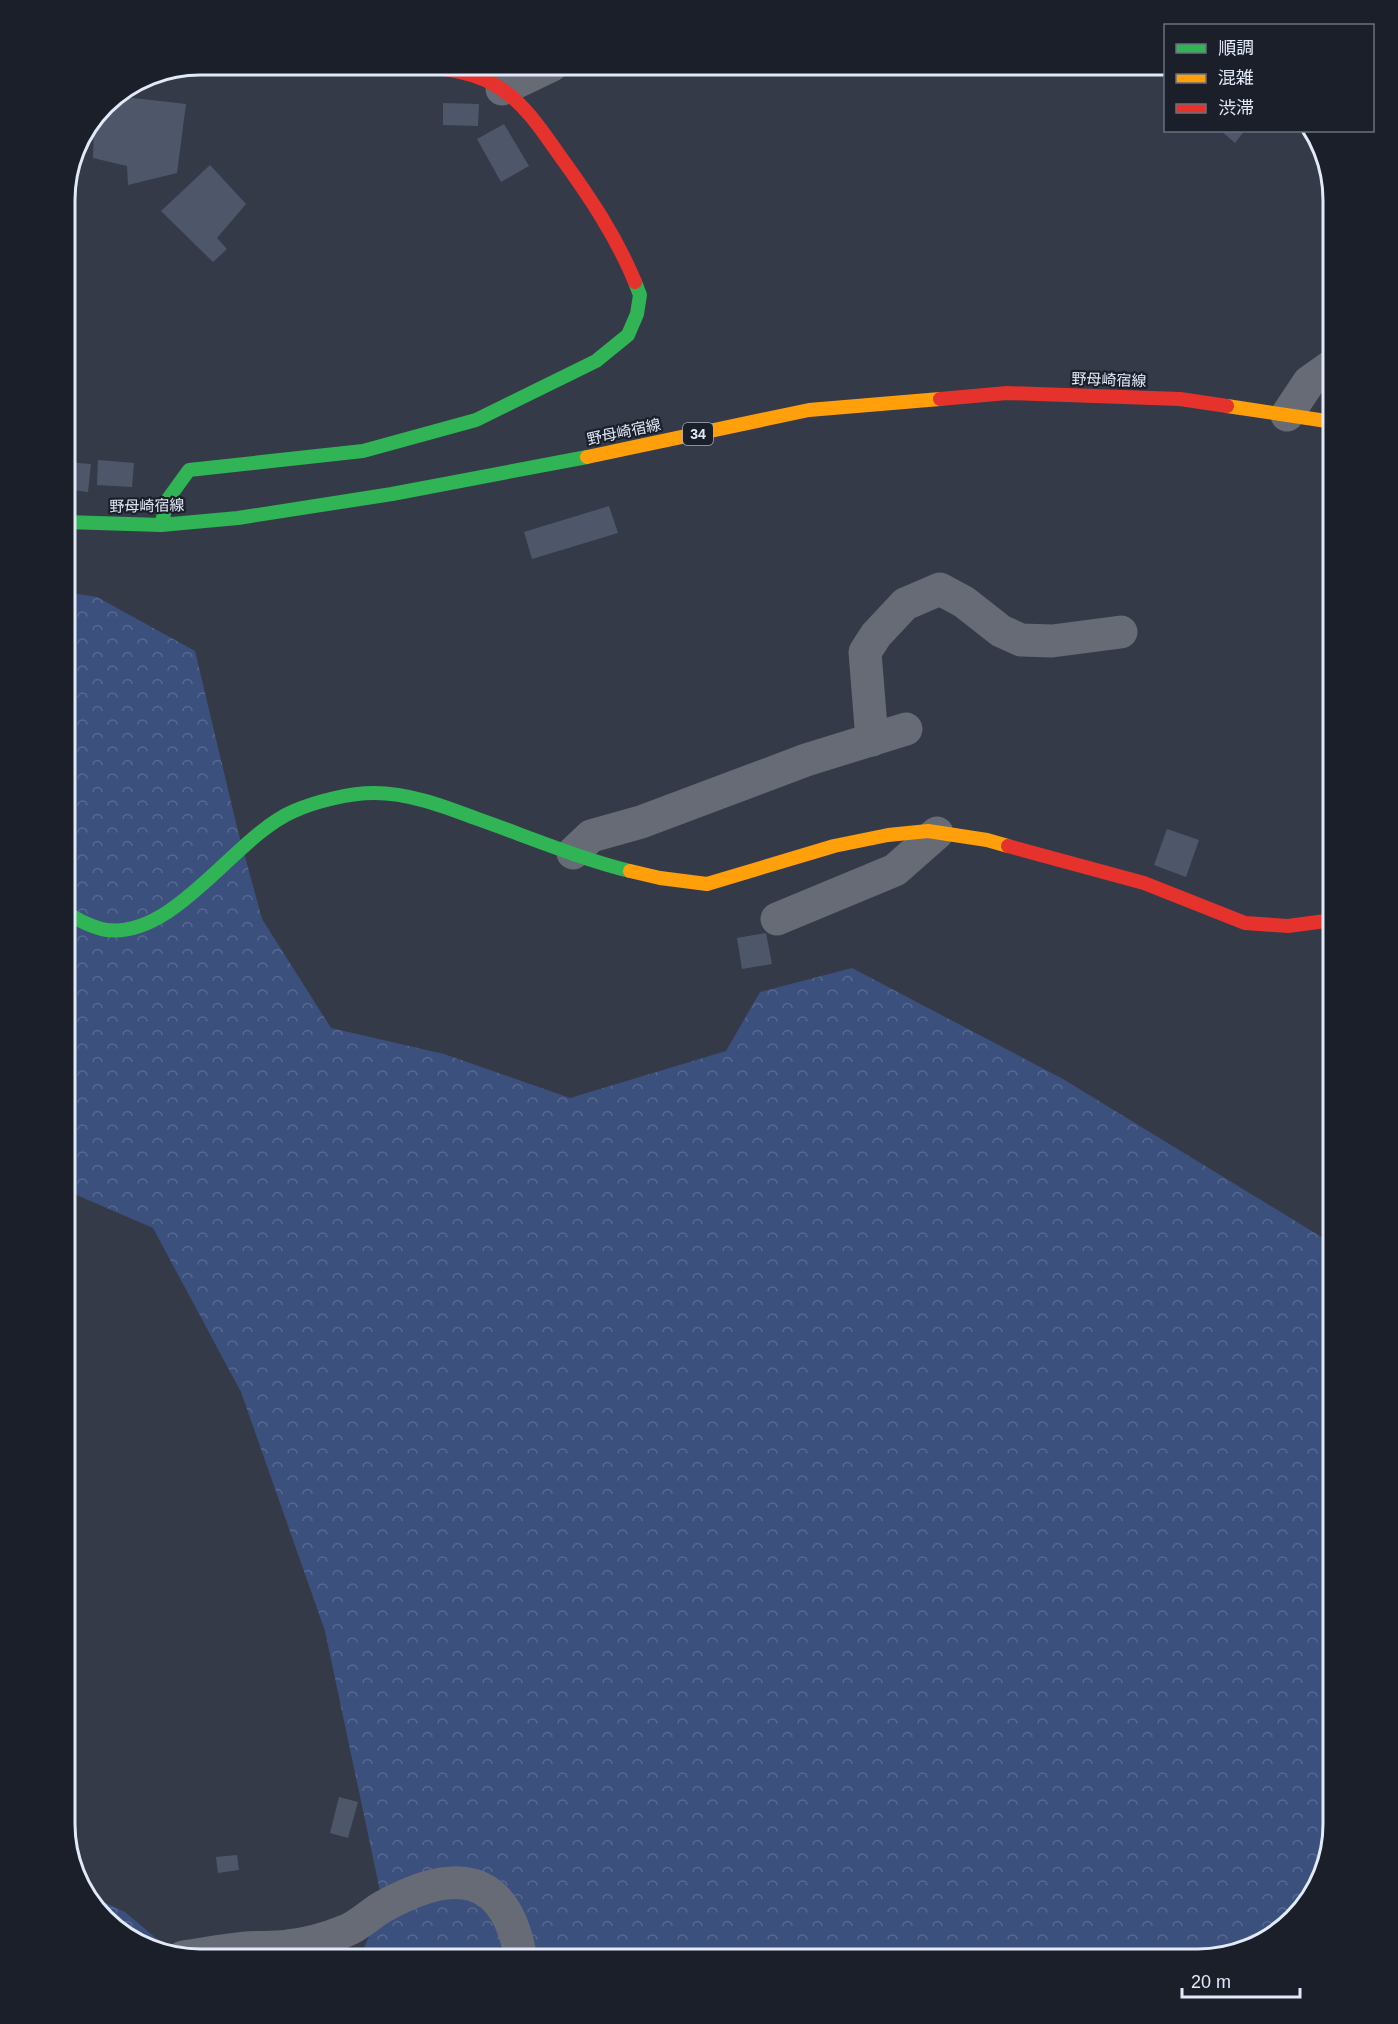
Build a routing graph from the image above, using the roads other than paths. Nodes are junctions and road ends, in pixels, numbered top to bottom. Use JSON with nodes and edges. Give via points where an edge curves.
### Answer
{"nodes":[{"id":1,"x":472,"y":75,"type":"edge"},
{"id":2,"x":531,"y":75,"type":"edge"},
{"id":3,"x":502,"y":89,"type":"junction"},
{"id":4,"x":1323,"y":372,"type":"edge"},
{"id":5,"x":1287,"y":415,"type":"junction"},
{"id":6,"x":1323,"y":420,"type":"edge"},
{"id":7,"x":75,"y":522,"type":"edge"},
{"id":8,"x":161,"y":525,"type":"junction"},
{"id":9,"x":1121,"y":632,"type":"dead end"},
{"id":10,"x":906,"y":729,"type":"dead end"},
{"id":11,"x":872,"y":740,"type":"junction"},
{"id":12,"x":937,"y":833,"type":"junction"},
{"id":13,"x":573,"y":853,"type":"junction"},
{"id":14,"x":75,"y":918,"type":"edge"},
{"id":15,"x":777,"y":918,"type":"dead end"},
{"id":16,"x":1323,"y":921,"type":"edge"},
{"id":17,"x":238,"y":1949,"type":"edge"},
{"id":18,"x":519,"y":1949,"type":"edge"}],
"edges":[{"from":1,"to":3,"type":"street"},
{"from":2,"to":3,"type":"street"},
{"from":3,"to":8,"type":"street","via":[[533,118],[595,204],[624,255],[640,295],[628,335],[596,361],[476,420],[363,451],[189,470],[168,499]]},
{"from":4,"to":5,"type":"street","via":[[1309,382]]},
{"from":5,"to":6,"type":"street","name":"野母崎宿線","number":"34"},
{"from":5,"to":8,"type":"street","name":"野母崎宿線","number":"34","via":[[1180,399],[1007,393],[809,410],[547,466],[403,492],[238,518]]},
{"from":7,"to":8,"type":"street","name":"野母崎宿線","number":"34"},
{"from":9,"to":11,"type":"street","via":[[1052,641],[1021,640],[1001,631],[940,589],[905,604],[865,652]]},
{"from":10,"to":11,"type":"street"},
{"from":11,"to":13,"type":"street","via":[[591,836]]},
{"from":12,"to":13,"type":"street","via":[[888,835],[834,846],[707,884],[660,878]]},
{"from":12,"to":15,"type":"street","via":[[895,870]]},
{"from":12,"to":16,"type":"street","via":[[987,840],[1144,883],[1245,924],[1288,926]]},
{"from":13,"to":14,"type":"street","via":[[428,801],[374,793],[330,799],[293,811],[262,831],[159,918],[129,929],[106,930]]},
{"from":17,"to":18,"type":"street","via":[[288,1946],[348,1930],[416,1890],[445,1882],[470,1883],[490,1895],[507,1912]]}]}
